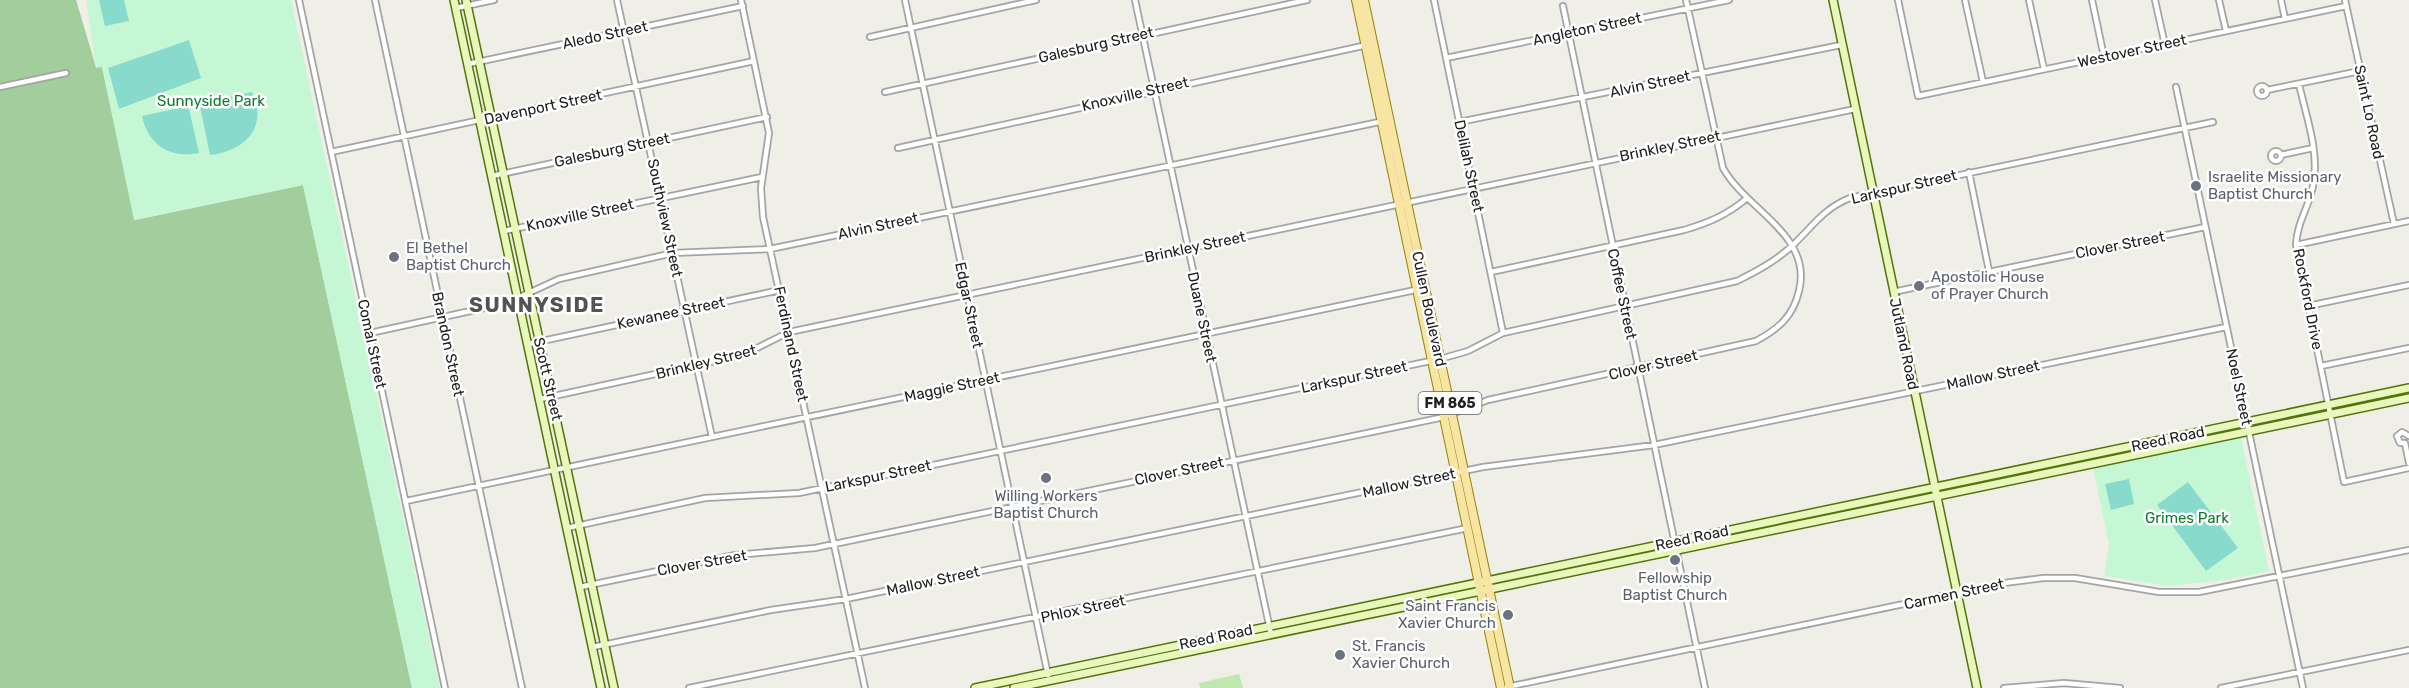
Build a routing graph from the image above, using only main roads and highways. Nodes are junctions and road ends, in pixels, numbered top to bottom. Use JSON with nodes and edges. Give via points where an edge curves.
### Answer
{"nodes":[{"id":1,"x":1356,"y":0,"type":"edge"},
{"id":2,"x":1364,"y":0,"type":"edge"},
{"id":3,"x":1369,"y":44,"type":"junction"},
{"id":4,"x":1506,"y":688,"type":"edge"}],
"edges":[{"from":1,"to":3,"type":"main road","name":"Cullen Boulevard","number":"FM 865"},
{"from":2,"to":3,"type":"main road","name":"Cullen Boulevard","number":"FM 865"},
{"from":3,"to":4,"type":"main road","name":"Cullen Boulevard","number":"FM 865"}]}
